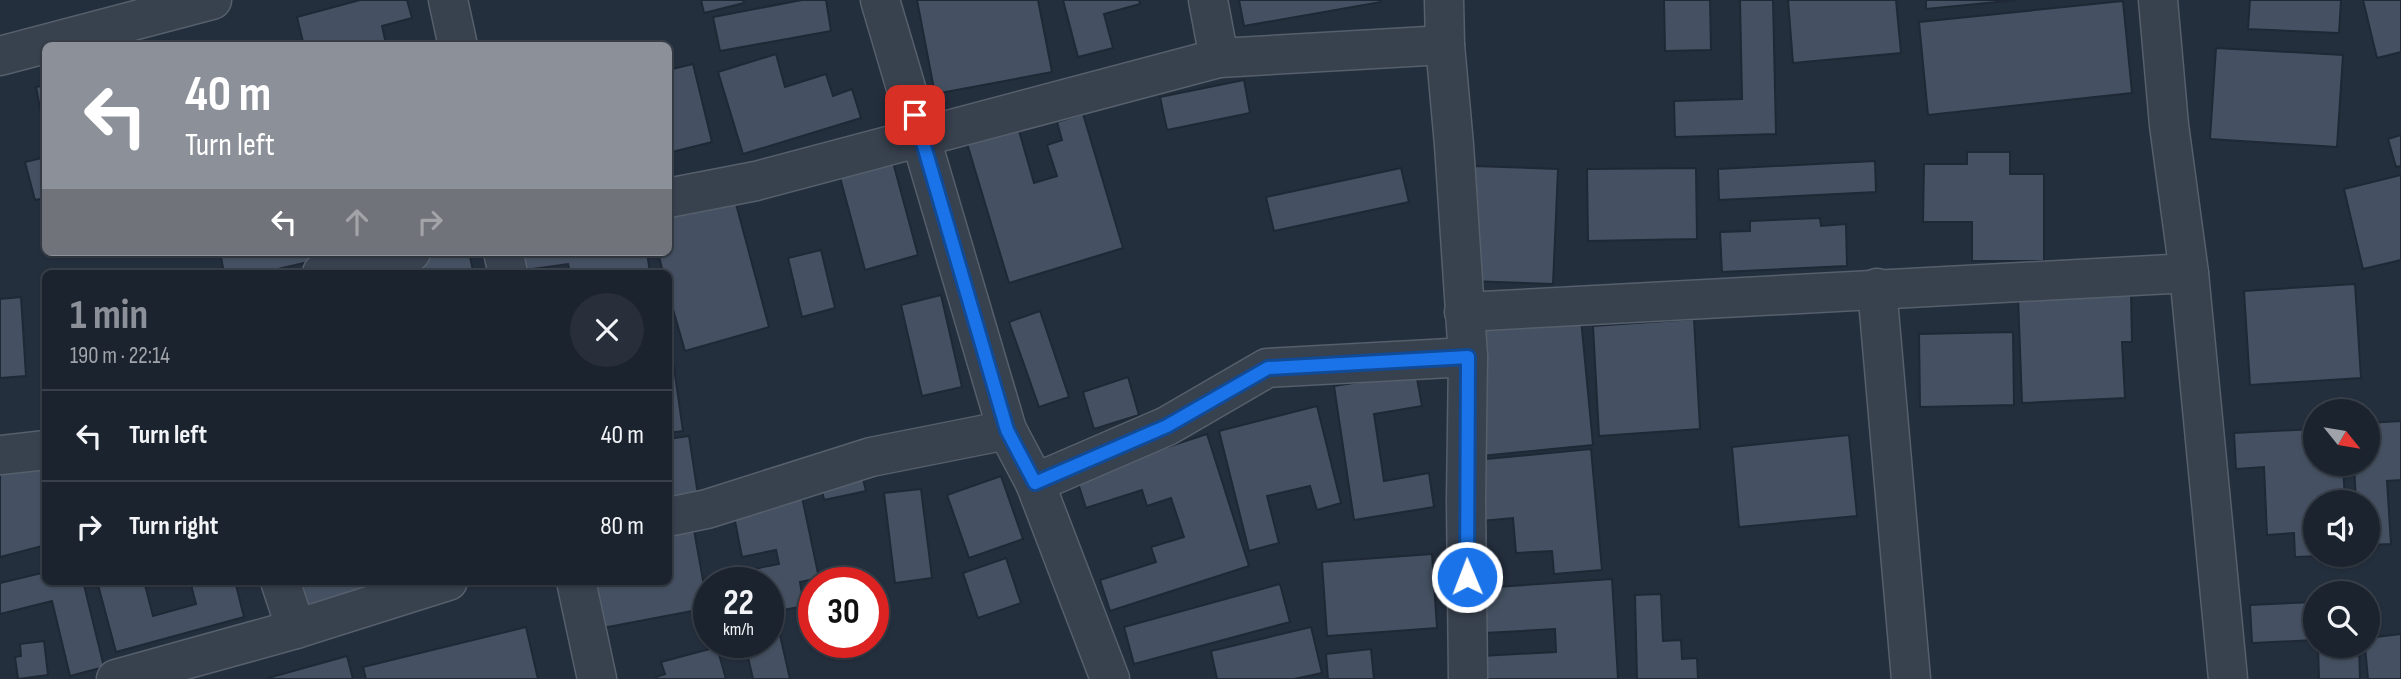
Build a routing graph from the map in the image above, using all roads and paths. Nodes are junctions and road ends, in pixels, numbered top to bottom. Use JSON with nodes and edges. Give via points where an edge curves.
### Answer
{"nodes":[{"id":1,"x":212,"y":0,"type":"edge"},
{"id":2,"x":448,"y":0,"type":"edge"},
{"id":3,"x":880,"y":0,"type":"edge"},
{"id":4,"x":1208,"y":0,"type":"edge"},
{"id":5,"x":1444,"y":0,"type":"edge"},
{"id":6,"x":2158,"y":0,"type":"edge"},
{"id":7,"x":53,"y":42,"type":"edge"},
{"id":8,"x":457,"y":42,"type":"edge"},
{"id":9,"x":42,"y":45,"type":"edge"},
{"id":10,"x":1445,"y":45,"type":"junction"},
{"id":11,"x":0,"y":56,"type":"edge"},
{"id":12,"x":1219,"y":58,"type":"junction"},
{"id":13,"x":922,"y":138,"type":"junction"},
{"id":14,"x":672,"y":197,"type":"edge"},
{"id":15,"x":394,"y":256,"type":"edge"},
{"id":16,"x":335,"y":270,"type":"edge"},
{"id":17,"x":2189,"y":273,"type":"junction"},
{"id":18,"x":1877,"y":288,"type":"junction"},
{"id":19,"x":1464,"y":312,"type":"junction"},
{"id":20,"x":1468,"y":357,"type":"junction"},
{"id":21,"x":1007,"y":430,"type":"junction"},
{"id":22,"x":42,"y":450,"type":"edge"},
{"id":23,"x":0,"y":455,"type":"edge"},
{"id":24,"x":1035,"y":483,"type":"junction"},
{"id":25,"x":672,"y":516,"type":"edge"},
{"id":26,"x":281,"y":585,"type":"edge"},
{"id":27,"x":435,"y":585,"type":"edge"},
{"id":28,"x":577,"y":585,"type":"edge"},
{"id":29,"x":296,"y":629,"type":"junction"},
{"id":30,"x":116,"y":679,"type":"edge"},
{"id":31,"x":597,"y":679,"type":"edge"},
{"id":32,"x":1110,"y":679,"type":"edge"},
{"id":33,"x":1468,"y":679,"type":"edge"},
{"id":34,"x":1911,"y":679,"type":"edge"},
{"id":35,"x":2228,"y":679,"type":"edge"}],
"edges":[{"from":1,"to":7,"type":"street"},
{"from":2,"to":8,"type":"street"},
{"from":3,"to":13,"type":"street"},
{"from":4,"to":12,"type":"street"},
{"from":5,"to":10,"type":"street"},
{"from":6,"to":17,"type":"street"},
{"from":9,"to":11,"type":"street"},
{"from":10,"to":12,"type":"street"},
{"from":10,"to":19,"type":"street"},
{"from":12,"to":13,"type":"street"},
{"from":13,"to":14,"type":"street","via":[[756,181]]},
{"from":13,"to":21,"type":"street"},
{"from":15,"to":16,"type":"street"},
{"from":17,"to":18,"type":"street"},
{"from":17,"to":35,"type":"street"},
{"from":18,"to":19,"type":"street"},
{"from":18,"to":34,"type":"street"},
{"from":19,"to":20,"type":"street"},
{"from":20,"to":24,"type":"street","via":[[1268,368],[1167,426]]},
{"from":20,"to":33,"type":"street"},
{"from":21,"to":24,"type":"street"},
{"from":21,"to":25,"type":"street","via":[[871,457]]},
{"from":22,"to":23,"type":"street"},
{"from":24,"to":32,"type":"street"},
{"from":26,"to":29,"type":"street"},
{"from":27,"to":29,"type":"street"},
{"from":28,"to":31,"type":"street"},
{"from":29,"to":30,"type":"street"}]}
